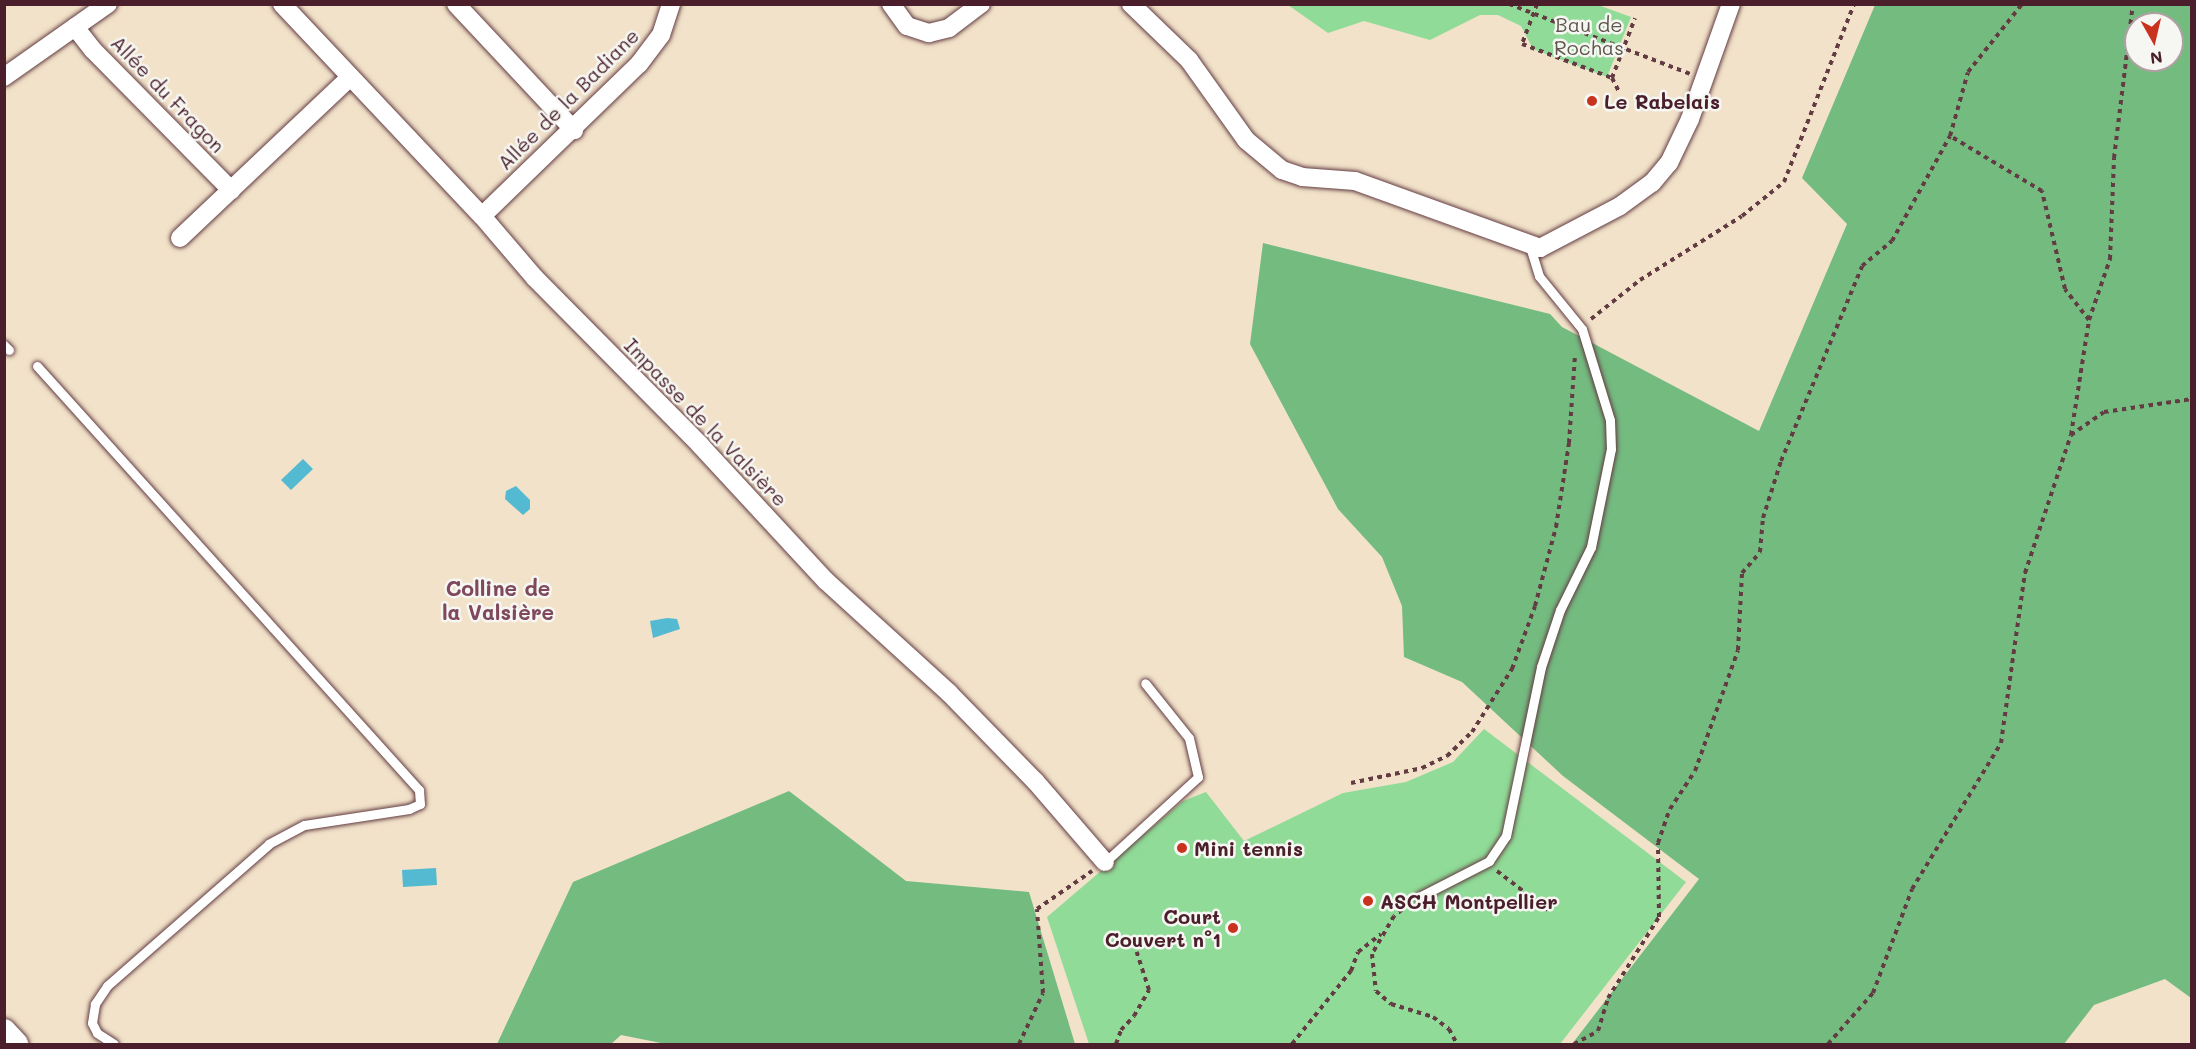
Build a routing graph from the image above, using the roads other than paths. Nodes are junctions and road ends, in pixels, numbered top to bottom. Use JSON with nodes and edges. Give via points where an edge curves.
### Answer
{"nodes":[{"id":1,"x":108,"y":4,"type":"edge"},
{"id":2,"x":282,"y":4,"type":"edge"},
{"id":3,"x":456,"y":4,"type":"edge"},
{"id":4,"x":671,"y":4,"type":"edge"},
{"id":5,"x":891,"y":4,"type":"edge"},
{"id":6,"x":981,"y":4,"type":"edge"},
{"id":7,"x":1731,"y":4,"type":"edge"},
{"id":8,"x":1136,"y":6,"type":"edge"},
{"id":9,"x":75,"y":27,"type":"junction"},
{"id":10,"x":4,"y":77,"type":"edge"},
{"id":11,"x":350,"y":77,"type":"junction"},
{"id":12,"x":574,"y":130,"type":"junction"},
{"id":13,"x":231,"y":190,"type":"junction"},
{"id":14,"x":482,"y":216,"type":"junction"},
{"id":15,"x":180,"y":238,"type":"dead end"},
{"id":16,"x":1530,"y":247,"type":"junction"},
{"id":17,"x":38,"y":366,"type":"dead end"},
{"id":18,"x":1145,"y":683,"type":"dead end"},
{"id":19,"x":1105,"y":862,"type":"joint"},
{"id":20,"x":1419,"y":897,"type":"road end"},
{"id":21,"x":4,"y":1031,"type":"edge"},
{"id":22,"x":16,"y":1044,"type":"edge"},
{"id":23,"x":114,"y":1044,"type":"edge"}],
"edges":[{"from":1,"to":9,"type":"street"},
{"from":2,"to":11,"type":"street","name":"Impasse de la Valsière"},
{"from":3,"to":12,"type":"street"},
{"from":4,"to":12,"type":"street","name":"Allée de la Badiane","via":[[654,47]]},
{"from":5,"to":6,"type":"street","via":[[907,27],[929,33],[949,28]]},
{"from":7,"to":16,"type":"street","via":[[1680,142],[1652,183],[1551,246]]},
{"from":8,"to":16,"type":"street","via":[[1189,60],[1246,140],[1282,170],[1302,177],[1355,181]]},
{"from":9,"to":10,"type":"street"},
{"from":9,"to":13,"type":"street","name":"Allée du Fragon"},
{"from":11,"to":13,"type":"street"},
{"from":11,"to":14,"type":"street","name":"Impasse de la Valsière"},
{"from":12,"to":14,"type":"street","name":"Allée de la Badiane"},
{"from":13,"to":15,"type":"street"},
{"from":14,"to":19,"type":"street","name":"Impasse de la Valsière","via":[[535,278],[700,445],[826,581],[949,693],[1035,780]]},
{"from":16,"to":20,"type":"lane","via":[[1539,276],[1582,329],[1610,420],[1611,449],[1591,547],[1560,610],[1541,667],[1506,836],[1489,861]]},
{"from":17,"to":23,"type":"lane","via":[[419,790],[420,804],[409,809],[304,825],[269,844],[107,986],[95,1004],[92,1023],[97,1033]]},
{"from":18,"to":19,"type":"lane","via":[[1189,738],[1198,777]]},
{"from":21,"to":22,"type":"street"}]}
